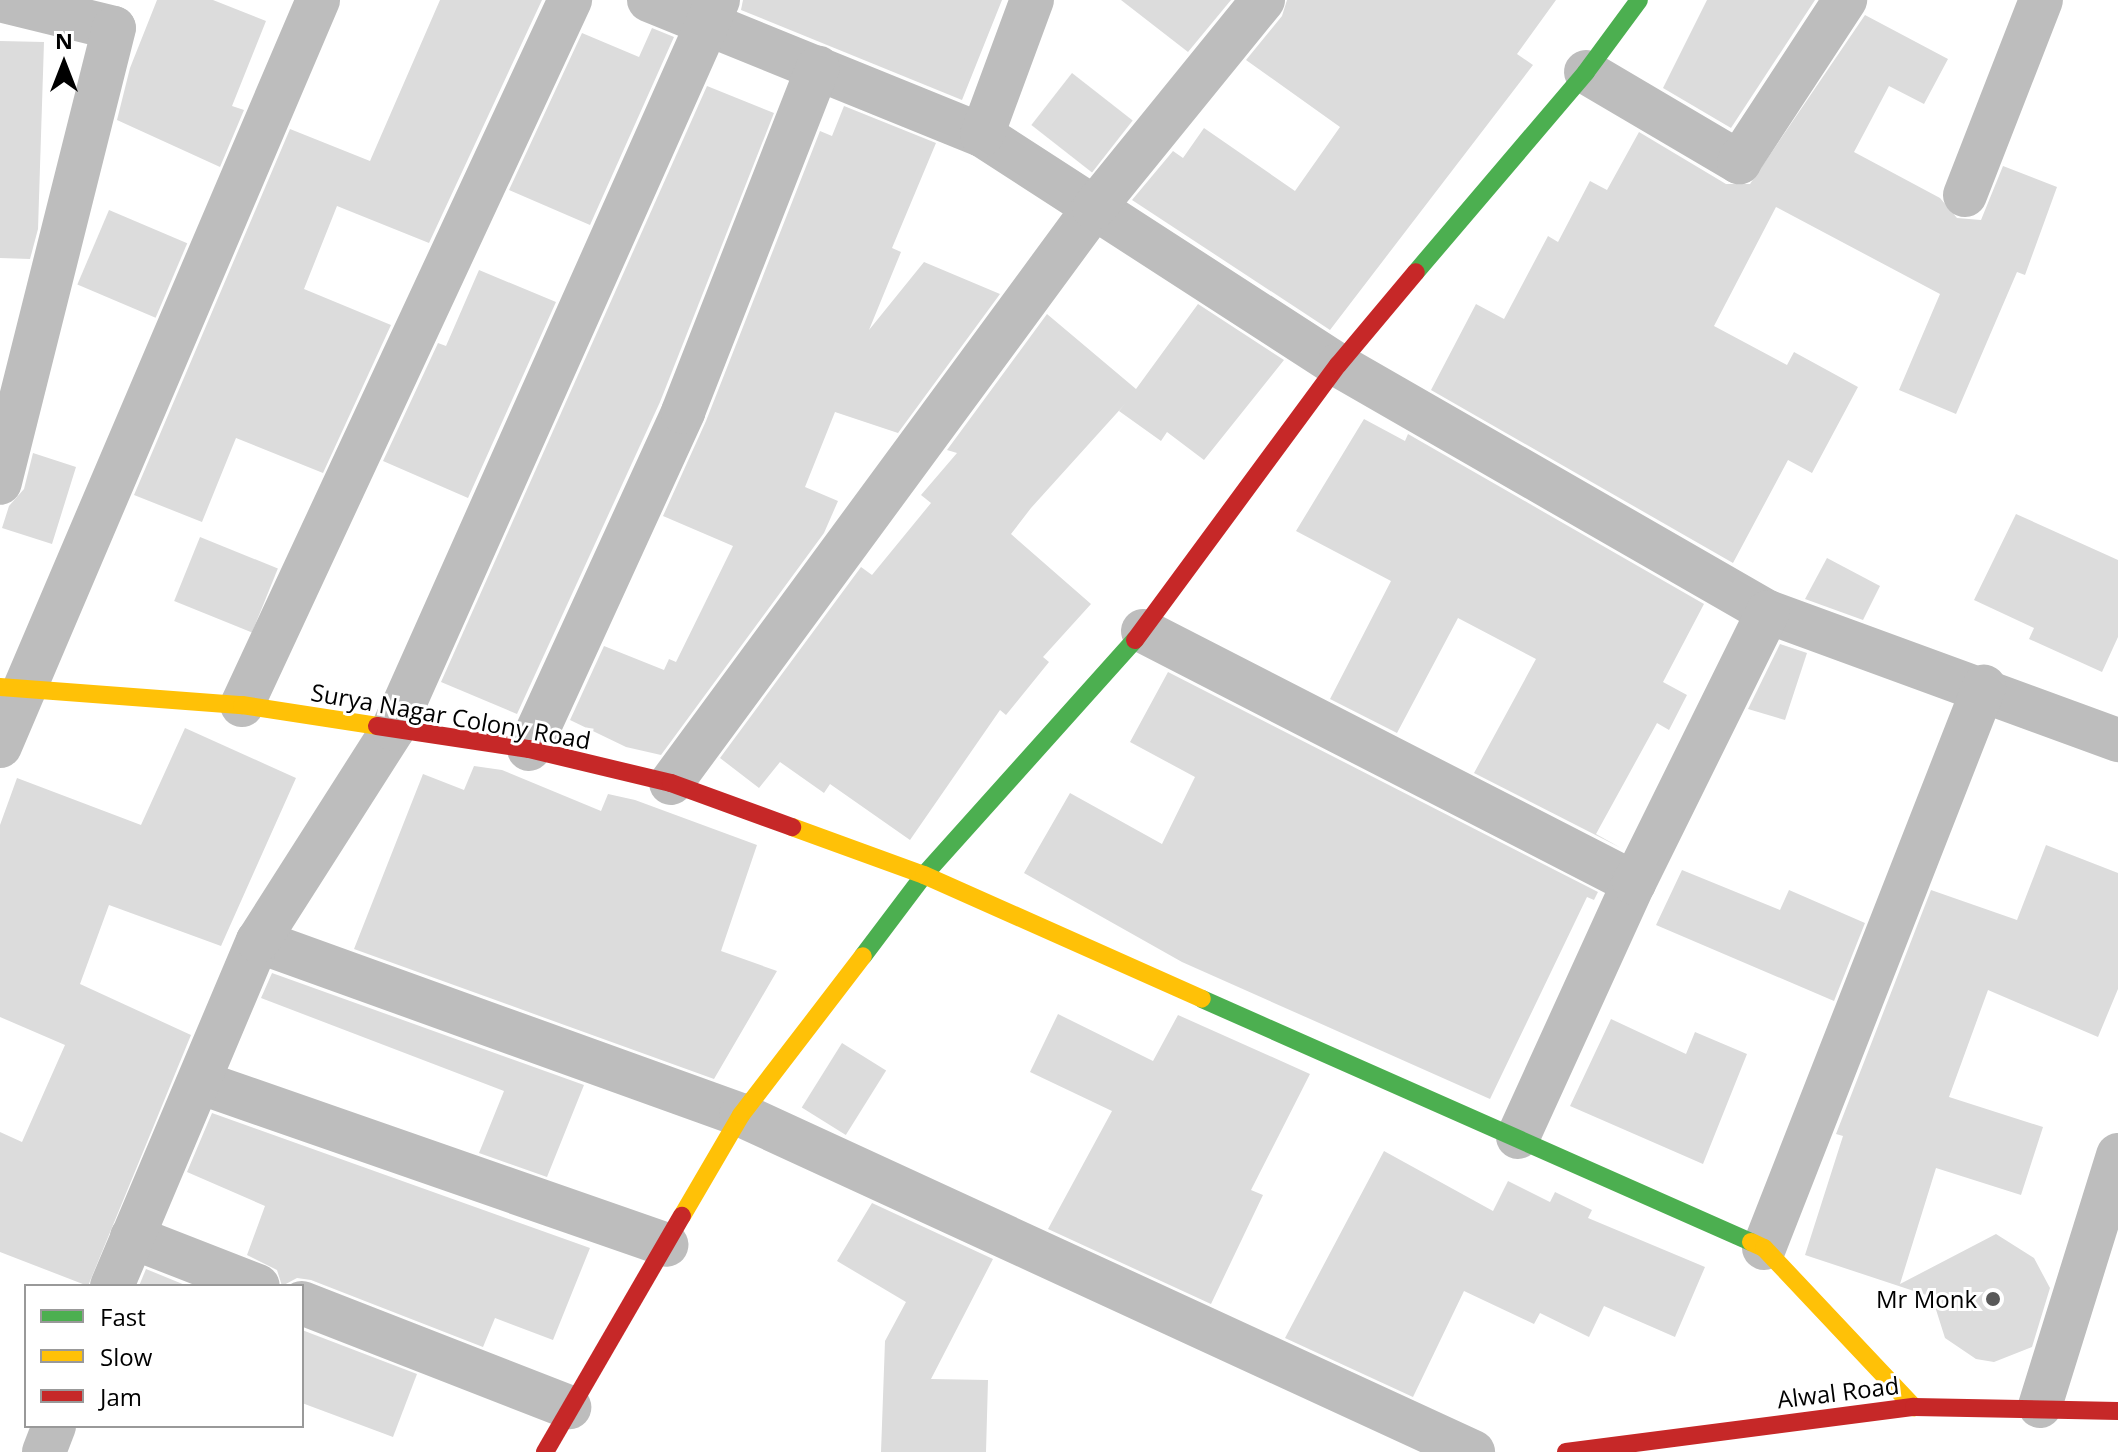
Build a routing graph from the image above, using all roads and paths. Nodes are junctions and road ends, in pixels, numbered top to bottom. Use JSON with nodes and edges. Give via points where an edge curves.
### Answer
{"nodes":[{"id":1,"x":0,"y":0,"type":"edge"},
{"id":2,"x":318,"y":0,"type":"edge"},
{"id":3,"x":570,"y":0,"type":"edge"},
{"id":4,"x":649,"y":0,"type":"edge"},
{"id":5,"x":1032,"y":0,"type":"edge"},
{"id":6,"x":1263,"y":0,"type":"edge"},
{"id":7,"x":1639,"y":0,"type":"edge"},
{"id":8,"x":1845,"y":0,"type":"edge"},
{"id":9,"x":2041,"y":0,"type":"edge"},
{"id":10,"x":713,"y":12,"type":"edge"},
{"id":11,"x":818,"y":68,"type":"junction"},
{"id":12,"x":1586,"y":72,"type":"junction"},
{"id":13,"x":982,"y":135,"type":"junction"},
{"id":14,"x":1965,"y":195,"type":"dead end"},
{"id":15,"x":1094,"y":208,"type":"junction"},
{"id":16,"x":1338,"y":365,"type":"junction"},
{"id":17,"x":0,"y":483,"type":"edge"},
{"id":18,"x":1768,"y":612,"type":"junction"},
{"id":19,"x":1143,"y":631,"type":"junction"},
{"id":20,"x":1984,"y":687,"type":"junction"},
{"id":21,"x":11,"y":690,"type":"edge"},
{"id":22,"x":242,"y":705,"type":"junction"},
{"id":23,"x":393,"y":729,"type":"junction"},
{"id":24,"x":2118,"y":740,"type":"edge"},
{"id":25,"x":0,"y":746,"type":"edge"},
{"id":26,"x":529,"y":749,"type":"junction"},
{"id":27,"x":671,"y":783,"type":"junction"},
{"id":28,"x":924,"y":875,"type":"junction"},
{"id":29,"x":1634,"y":883,"type":"junction"},
{"id":30,"x":258,"y":941,"type":"junction"},
{"id":31,"x":199,"y":1082,"type":"junction"},
{"id":32,"x":741,"y":1115,"type":"junction"},
{"id":33,"x":1518,"y":1137,"type":"junction"},
{"id":34,"x":2118,"y":1155,"type":"edge"},
{"id":35,"x":132,"y":1237,"type":"junction"},
{"id":36,"x":666,"y":1245,"type":"junction"},
{"id":37,"x":1764,"y":1248,"type":"junction"},
{"id":38,"x":113,"y":1284,"type":"edge"},
{"id":39,"x":253,"y":1284,"type":"edge"},
{"id":40,"x":304,"y":1304,"type":"edge"},
{"id":41,"x":2040,"y":1406,"type":"junction"},
{"id":42,"x":569,"y":1407,"type":"junction"},
{"id":43,"x":1914,"y":1407,"type":"junction"},
{"id":44,"x":2118,"y":1411,"type":"edge"},
{"id":45,"x":53,"y":1428,"type":"edge"},
{"id":46,"x":1579,"y":1450,"type":"edge"},
{"id":47,"x":44,"y":1452,"type":"edge"},
{"id":48,"x":545,"y":1452,"type":"edge"},
{"id":49,"x":1473,"y":1452,"type":"edge"}],
"edges":[{"from":1,"to":17,"type":"street","via":[[114,28]]},
{"from":2,"to":21,"type":"street"},
{"from":3,"to":22,"type":"street"},
{"from":4,"to":10,"type":"street"},
{"from":5,"to":13,"type":"street"},
{"from":6,"to":15,"type":"street"},
{"from":7,"to":12,"type":"street"},
{"from":8,"to":12,"type":"street","via":[[1739,162]]},
{"from":9,"to":14,"type":"street"},
{"from":10,"to":11,"type":"street"},
{"from":10,"to":23,"type":"street"},
{"from":11,"to":13,"type":"street"},
{"from":11,"to":26,"type":"street","via":[[683,412]]},
{"from":12,"to":16,"type":"street"},
{"from":13,"to":15,"type":"street"},
{"from":15,"to":16,"type":"street"},
{"from":15,"to":27,"type":"street"},
{"from":16,"to":18,"type":"street"},
{"from":16,"to":19,"type":"street"},
{"from":18,"to":20,"type":"street"},
{"from":18,"to":29,"type":"street"},
{"from":19,"to":28,"type":"street"},
{"from":19,"to":29,"type":"street"},
{"from":20,"to":24,"type":"street"},
{"from":20,"to":37,"type":"street"},
{"from":21,"to":22,"type":"street","name":"Surya Nagar Colony Road"},
{"from":21,"to":25,"type":"street"},
{"from":22,"to":23,"type":"street","name":"Surya Nagar Colony Road"},
{"from":23,"to":26,"type":"street","name":"Surya Nagar Colony Road"},
{"from":23,"to":30,"type":"street"},
{"from":26,"to":27,"type":"street","name":"Surya Nagar Colony Road"},
{"from":27,"to":28,"type":"street","name":"Surya Nagar Colony Road"},
{"from":28,"to":32,"type":"street"},
{"from":28,"to":33,"type":"street","name":"Surya Nagar Colony Road"},
{"from":29,"to":33,"type":"street"},
{"from":30,"to":31,"type":"street"},
{"from":30,"to":32,"type":"street"},
{"from":31,"to":35,"type":"street"},
{"from":31,"to":36,"type":"street"},
{"from":32,"to":36,"type":"street"},
{"from":32,"to":49,"type":"street"},
{"from":33,"to":37,"type":"street","name":"Surya Nagar Colony Road"},
{"from":34,"to":41,"type":"street"},
{"from":35,"to":38,"type":"street"},
{"from":35,"to":39,"type":"street"},
{"from":36,"to":42,"type":"street"},
{"from":37,"to":43,"type":"street"},
{"from":40,"to":42,"type":"street"},
{"from":41,"to":43,"type":"street","name":"Alwal Road"},
{"from":41,"to":44,"type":"street","name":"Alwal Road"},
{"from":42,"to":48,"type":"street"},
{"from":43,"to":46,"type":"street","name":"Alwal Road"},
{"from":45,"to":47,"type":"street"}]}
